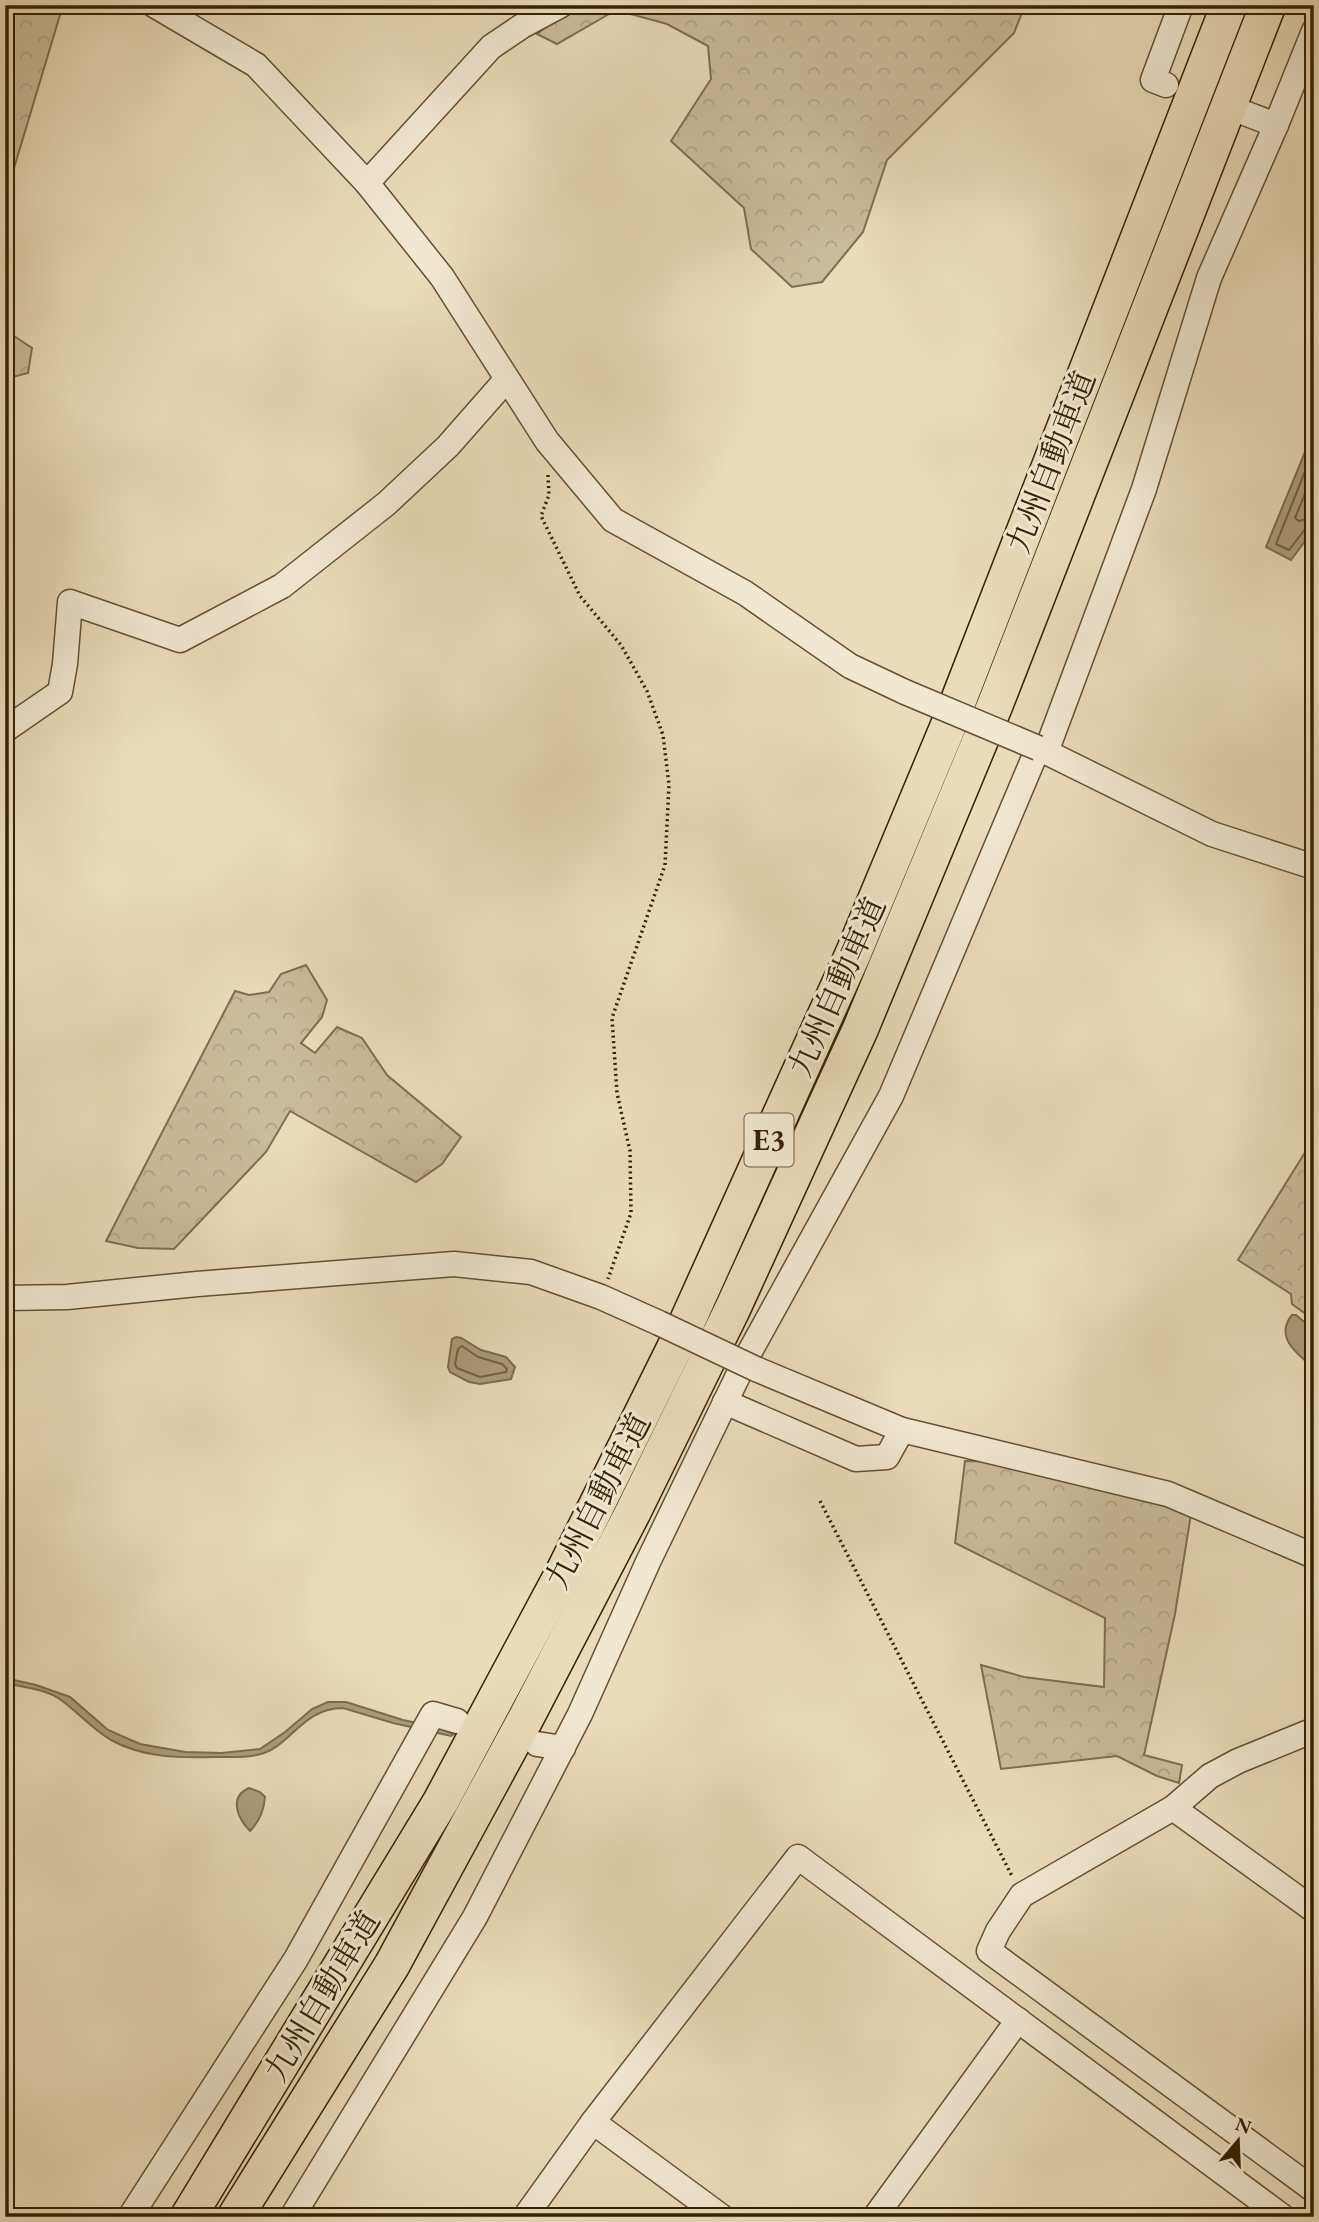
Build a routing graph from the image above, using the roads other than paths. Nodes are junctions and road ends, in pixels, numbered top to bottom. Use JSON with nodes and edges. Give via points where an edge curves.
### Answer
{"nodes":[{"id":1,"x":154,"y":5,"type":"edge"},
{"id":2,"x":561,"y":5,"type":"edge"},
{"id":3,"x":1181,"y":5,"type":"edge"},
{"id":4,"x":1229,"y":5,"type":"edge"},
{"id":5,"x":1268,"y":5,"type":"edge"},
{"id":6,"x":1314,"y":31,"type":"edge"},
{"id":7,"x":1166,"y":85,"type":"dead end"},
{"id":8,"x":1247,"y":114,"type":"dead end"},
{"id":9,"x":1276,"y":125,"type":"junction"},
{"id":10,"x":367,"y":183,"type":"junction"},
{"id":11,"x":506,"y":380,"type":"junction"},
{"id":12,"x":5,"y":730,"type":"edge"},
{"id":13,"x":1042,"y":750,"type":"junction"},
{"id":14,"x":1314,"y":867,"type":"edge"},
{"id":15,"x":5,"y":1298,"type":"edge"},
{"id":16,"x":725,"y":1402,"type":"junction"},
{"id":17,"x":902,"y":1430,"type":"junction"},
{"id":18,"x":1314,"y":1556,"type":"edge"},
{"id":19,"x":457,"y":1721,"type":"dead end"},
{"id":20,"x":1314,"y":1730,"type":"edge"},
{"id":21,"x":537,"y":1744,"type":"dead end"},
{"id":22,"x":563,"y":1748,"type":"junction"},
{"id":23,"x":1172,"y":1808,"type":"junction"},
{"id":24,"x":1314,"y":1910,"type":"edge"},
{"id":25,"x":1018,"y":2020,"type":"junction"},
{"id":26,"x":593,"y":2122,"type":"junction"},
{"id":27,"x":1314,"y":2190,"type":"edge"},
{"id":28,"x":130,"y":2217,"type":"edge"},
{"id":29,"x":188,"y":2217,"type":"edge"},
{"id":30,"x":235,"y":2217,"type":"edge"},
{"id":31,"x":292,"y":2217,"type":"edge"},
{"id":32,"x":525,"y":2217,"type":"edge"},
{"id":33,"x":722,"y":2217,"type":"edge"},
{"id":34,"x":875,"y":2217,"type":"edge"},
{"id":35,"x":1283,"y":2217,"type":"edge"}],
"edges":[{"from":1,"to":10,"type":"street","via":[[256,65]]},
{"from":2,"to":10,"type":"street","via":[[491,47]]},
{"from":3,"to":7,"type":"street","via":[[1153,79]]},
{"from":4,"to":29,"type":"highway","name":"九州自動車道","number":"E3","via":[[954,712],[853,954],[682,1333],[564,1571],[441,1801]]},
{"from":5,"to":30,"type":"highway","name":"九州自動車道","number":"E3","via":[[995,705],[859,1030],[732,1310],[533,1706],[393,1965]]},
{"from":6,"to":9,"type":"street"},
{"from":8,"to":9,"type":"street"},
{"from":9,"to":13,"type":"street","via":[[1209,278],[1144,489]]},
{"from":10,"to":11,"type":"street","via":[[442,277]]},
{"from":11,"to":12,"type":"street","via":[[448,446],[386,504],[282,586],[180,640],[70,602],[60,692]]},
{"from":11,"to":13,"type":"street","bridge":true,"via":[[547,441],[613,520],[746,593],[850,666]]},
{"from":13,"to":14,"type":"street","via":[[1212,834]]},
{"from":13,"to":16,"type":"street","via":[[891,1096],[785,1283]]},
{"from":15,"to":17,"type":"street","bridge":true,"via":[[67,1297],[454,1264],[531,1272],[601,1297]]},
{"from":16,"to":17,"type":"street","via":[[856,1459],[887,1457]]},
{"from":16,"to":22,"type":"street"},
{"from":17,"to":18,"type":"street","via":[[1168,1494]]},
{"from":19,"to":28,"type":"street","via":[[433,1714],[296,1959]]},
{"from":20,"to":23,"type":"street","via":[[1210,1776]]},
{"from":21,"to":22,"type":"street"},
{"from":22,"to":31,"type":"street","via":[[475,1917]]},
{"from":23,"to":24,"type":"street"},
{"from":23,"to":27,"type":"street","via":[[1022,1895],[989,1951]]},
{"from":25,"to":26,"type":"street","via":[[798,1857]]},
{"from":25,"to":34,"type":"street"},
{"from":25,"to":35,"type":"street"},
{"from":26,"to":32,"type":"street"},
{"from":26,"to":33,"type":"street"}]}
